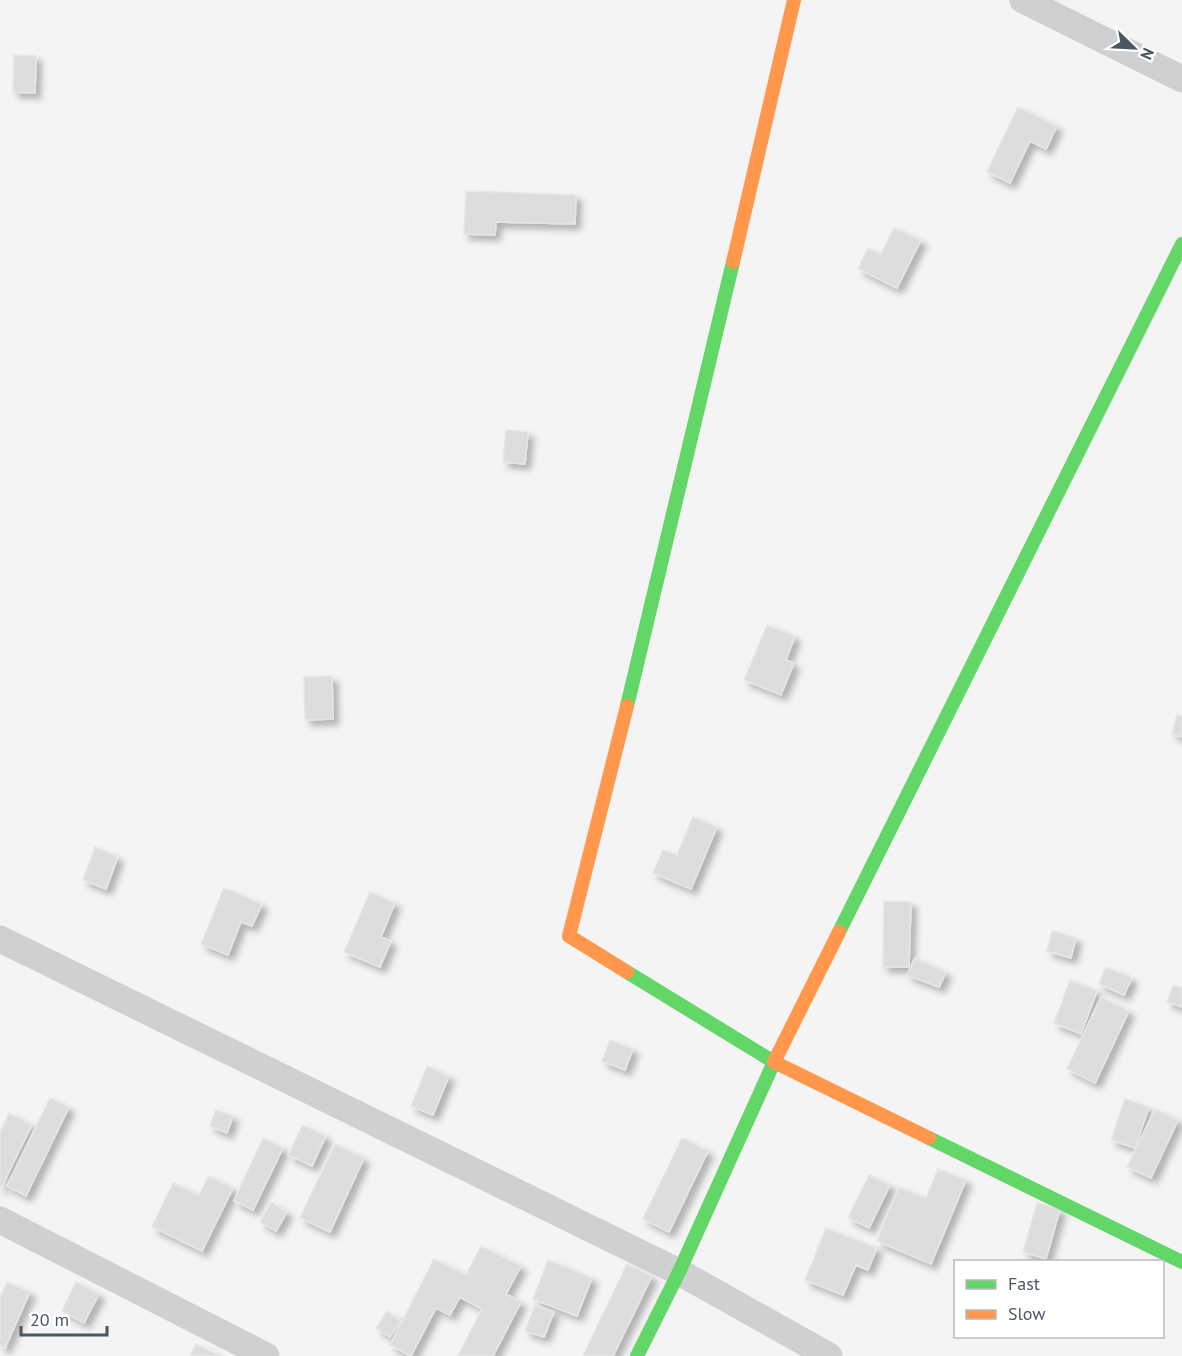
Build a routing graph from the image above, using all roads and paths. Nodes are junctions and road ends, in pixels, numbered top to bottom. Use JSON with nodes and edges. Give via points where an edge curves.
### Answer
{"nodes":[{"id":1,"x":794,"y":0,"type":"edge"},
{"id":2,"x":1023,"y":0,"type":"edge"},
{"id":3,"x":1182,"y":79,"type":"edge"},
{"id":4,"x":1182,"y":244,"type":"edge"},
{"id":5,"x":0,"y":939,"type":"edge"},
{"id":6,"x":774,"y":1062,"type":"junction"},
{"id":7,"x":0,"y":1220,"type":"edge"},
{"id":8,"x":1182,"y":1262,"type":"edge"},
{"id":9,"x":679,"y":1272,"type":"junction"},
{"id":10,"x":266,"y":1356,"type":"edge"},
{"id":11,"x":637,"y":1356,"type":"edge"},
{"id":12,"x":829,"y":1356,"type":"edge"}],
"edges":[{"from":1,"to":6,"type":"street","via":[[648,624],[569,936]]},
{"from":2,"to":3,"type":"street"},
{"from":4,"to":6,"type":"street"},
{"from":5,"to":9,"type":"street"},
{"from":6,"to":8,"type":"street"},
{"from":6,"to":9,"type":"street"},
{"from":7,"to":10,"type":"street"},
{"from":9,"to":11,"type":"street"},
{"from":9,"to":12,"type":"street"}]}
